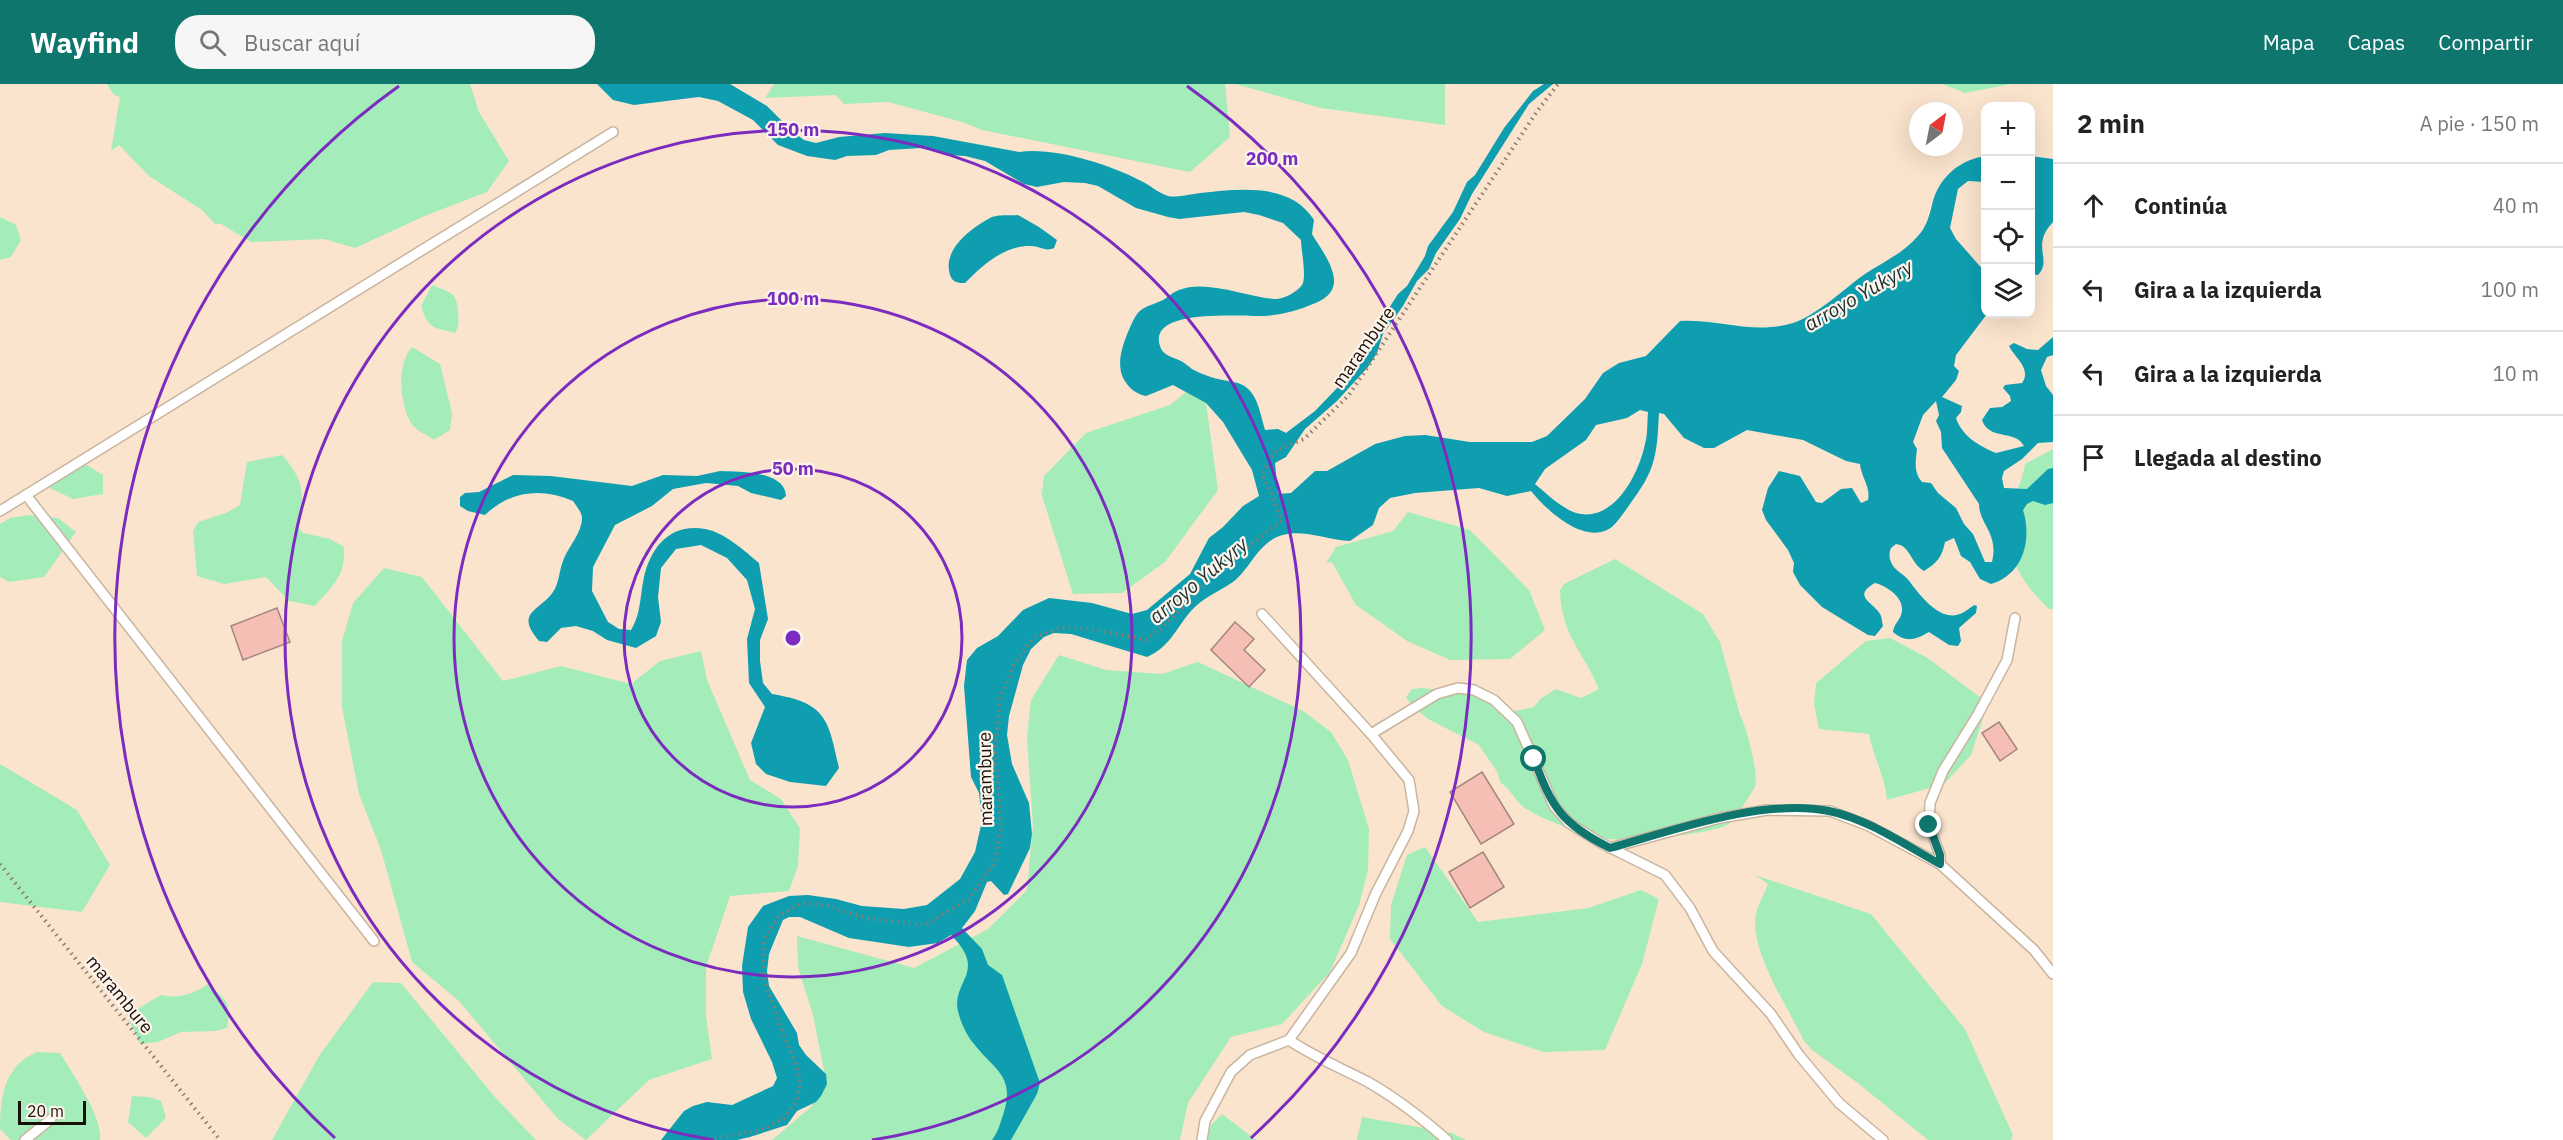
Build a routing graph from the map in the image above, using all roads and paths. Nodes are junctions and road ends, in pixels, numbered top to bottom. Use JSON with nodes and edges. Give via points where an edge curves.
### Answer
{"nodes":[{"id":1,"x":1558,"y":84,"type":"edge"},
{"id":2,"x":613,"y":132,"type":"dead end"},
{"id":3,"x":26,"y":495,"type":"junction"},
{"id":4,"x":0,"y":511,"type":"edge"},
{"id":5,"x":1262,"y":614,"type":"dead end"},
{"id":6,"x":2015,"y":618,"type":"dead end"},
{"id":7,"x":1371,"y":734,"type":"junction"},
{"id":8,"x":1610,"y":848,"type":"junction"},
{"id":9,"x":0,"y":864,"type":"edge"},
{"id":10,"x":1940,"y":864,"type":"junction"},
{"id":11,"x":374,"y":941,"type":"dead end"},
{"id":12,"x":2053,"y":974,"type":"edge"},
{"id":13,"x":1289,"y":1040,"type":"junction"},
{"id":14,"x":51,"y":1119,"type":"dead end"},
{"id":15,"x":25,"y":1140,"type":"edge"},
{"id":16,"x":220,"y":1140,"type":"edge"},
{"id":17,"x":704,"y":1140,"type":"edge"},
{"id":18,"x":1202,"y":1140,"type":"edge"},
{"id":19,"x":1447,"y":1140,"type":"edge"},
{"id":20,"x":1883,"y":1140,"type":"edge"}],
"edges":[{"from":1,"to":17,"type":"path","name":"marambure","via":[[1349,395],[1304,439],[1276,450],[1262,473],[1282,520],[1216,572],[1146,640],[1062,627],[1033,638],[1015,663],[1000,698],[995,753],[1000,828],[995,862],[969,899],[926,925],[870,919],[801,903],[779,916],[764,939],[764,978],[798,1066],[797,1100],[783,1119],[759,1131]]},
{"from":2,"to":3,"type":"lane"},
{"from":3,"to":4,"type":"lane"},
{"from":3,"to":11,"type":"lane"},
{"from":5,"to":7,"type":"lane"},
{"from":6,"to":10,"type":"lane","via":[[2007,660],[1943,771],[1930,803],[1929,825]]},
{"from":7,"to":8,"type":"lane","via":[[1437,694],[1458,688],[1494,700],[1517,722],[1554,806],[1569,823]]},
{"from":7,"to":13,"type":"lane","via":[[1409,780],[1414,811],[1351,953]]},
{"from":8,"to":10,"type":"lane","via":[[1720,818],[1801,809],[1830,811],[1869,826]]},
{"from":8,"to":20,"type":"lane","via":[[1665,875],[1690,908],[1713,951],[1771,1014],[1839,1103]]},
{"from":9,"to":16,"type":"path","name":"marambure"},
{"from":10,"to":12,"type":"lane","via":[[2034,950]]},
{"from":13,"to":18,"type":"lane","via":[[1250,1055],[1231,1072],[1205,1121]]},
{"from":13,"to":19,"type":"lane","via":[[1369,1083],[1418,1115]]},
{"from":14,"to":15,"type":"lane"}]}
